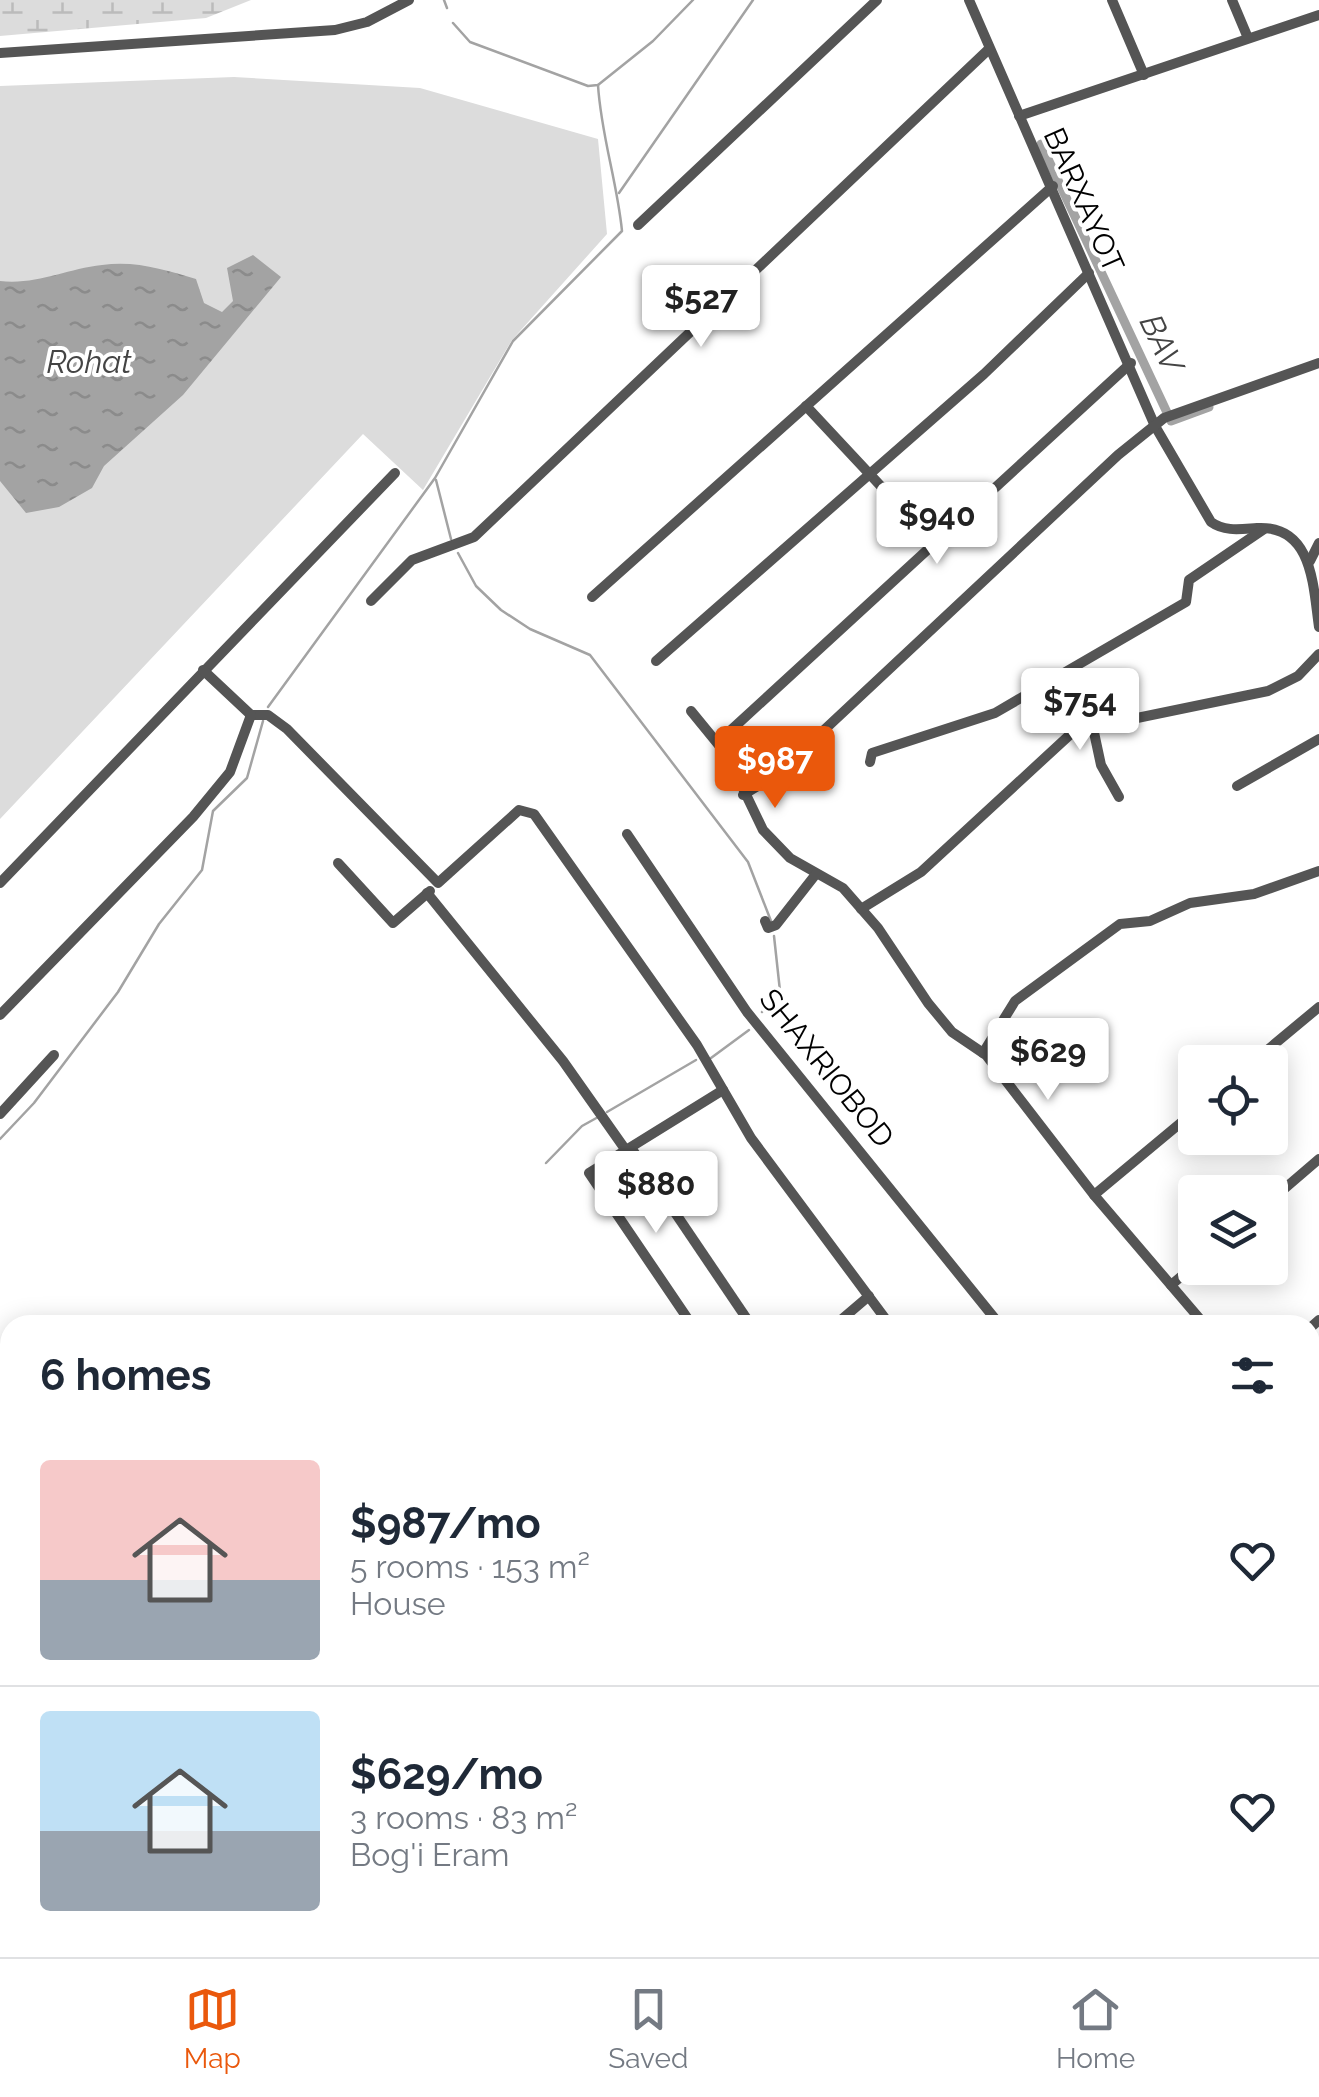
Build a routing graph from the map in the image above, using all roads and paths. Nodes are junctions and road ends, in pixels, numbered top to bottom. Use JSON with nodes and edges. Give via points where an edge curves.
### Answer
{"nodes":[{"id":1,"x":409,"y":0,"type":"edge"},
{"id":2,"x":877,"y":0,"type":"edge"},
{"id":3,"x":970,"y":0,"type":"edge"},
{"id":4,"x":1112,"y":0,"type":"edge"},
{"id":5,"x":1232,"y":0,"type":"edge"},
{"id":6,"x":1319,"y":15,"type":"edge"},
{"id":7,"x":1248,"y":38,"type":"junction"},
{"id":8,"x":989,"y":49,"type":"junction"},
{"id":9,"x":0,"y":53,"type":"edge"},
{"id":10,"x":1144,"y":75,"type":"junction"},
{"id":11,"x":1019,"y":116,"type":"junction"},
{"id":12,"x":1053,"y":186,"type":"junction"},
{"id":13,"x":638,"y":225,"type":"dead end"},
{"id":14,"x":1089,"y":272,"type":"junction"},
{"id":15,"x":1130,"y":363,"type":"junction"},
{"id":16,"x":1319,"y":363,"type":"edge"},
{"id":17,"x":806,"y":406,"type":"junction"},
{"id":18,"x":1164,"y":419,"type":"junction"},
{"id":19,"x":395,"y":473,"type":"dead end"},
{"id":20,"x":867,"y":474,"type":"junction"},
{"id":21,"x":1266,"y":528,"type":"junction"},
{"id":22,"x":934,"y":542,"type":"junction"},
{"id":23,"x":1319,"y":543,"type":"edge"},
{"id":24,"x":1310,"y":561,"type":"junction"},
{"id":25,"x":592,"y":597,"type":"dead end"},
{"id":26,"x":371,"y":600,"type":"dead end"},
{"id":27,"x":1319,"y":627,"type":"edge"},
{"id":28,"x":1319,"y":654,"type":"edge"},
{"id":29,"x":656,"y":661,"type":"dead end"},
{"id":30,"x":202,"y":670,"type":"junction"},
{"id":31,"x":691,"y":710,"type":"dead end"},
{"id":32,"x":250,"y":715,"type":"junction"},
{"id":33,"x":1092,"y":724,"type":"junction"},
{"id":34,"x":1319,"y":740,"type":"edge"},
{"id":35,"x":718,"y":742,"type":"junction"},
{"id":36,"x":870,"y":762,"type":"dead end"},
{"id":37,"x":1236,"y":786,"type":"dead end"},
{"id":38,"x":744,"y":795,"type":"junction"},
{"id":39,"x":1119,"y":797,"type":"dead end"},
{"id":40,"x":627,"y":834,"type":"dead end"},
{"id":41,"x":338,"y":863,"type":"dead end"},
{"id":42,"x":1319,"y":871,"type":"edge"},
{"id":43,"x":816,"y":874,"type":"junction"},
{"id":44,"x":0,"y":883,"type":"edge"},
{"id":45,"x":438,"y":883,"type":"junction"},
{"id":46,"x":427,"y":894,"type":"junction"},
{"id":47,"x":861,"y":908,"type":"junction"},
{"id":48,"x":765,"y":921,"type":"dead end"},
{"id":49,"x":1319,"y":1007,"type":"edge"},
{"id":50,"x":0,"y":1015,"type":"edge"},
{"id":51,"x":1273,"y":1045,"type":"edge"},
{"id":52,"x":983,"y":1053,"type":"junction"},
{"id":53,"x":54,"y":1055,"type":"dead end"},
{"id":54,"x":723,"y":1090,"type":"junction"},
{"id":55,"x":0,"y":1114,"type":"edge"},
{"id":56,"x":1178,"y":1124,"type":"edge"},
{"id":57,"x":629,"y":1149,"type":"junction"},
{"id":58,"x":1319,"y":1159,"type":"edge"},
{"id":59,"x":1288,"y":1186,"type":"edge"},
{"id":60,"x":1094,"y":1195,"type":"junction"},
{"id":61,"x":1178,"y":1280,"type":"edge"},
{"id":62,"x":1171,"y":1286,"type":"junction"},
{"id":63,"x":869,"y":1296,"type":"junction"},
{"id":64,"x":685,"y":1315,"type":"edge"},
{"id":65,"x":744,"y":1315,"type":"edge"},
{"id":66,"x":847,"y":1315,"type":"edge"},
{"id":67,"x":883,"y":1315,"type":"edge"},
{"id":68,"x":992,"y":1315,"type":"edge"},
{"id":69,"x":1196,"y":1315,"type":"edge"}],
"edges":[{"from":1,"to":9,"type":"street","via":[[335,30]]},
{"from":2,"to":13,"type":"street"},
{"from":3,"to":8,"type":"street","name":"BARXAYOT"},
{"from":4,"to":10,"type":"street"},
{"from":5,"to":7,"type":"street"},
{"from":6,"to":7,"type":"street"},
{"from":7,"to":10,"type":"street"},
{"from":8,"to":11,"type":"street","name":"BARXAYOT"},
{"from":8,"to":26,"type":"street","via":[[474,537],[412,560]]},
{"from":10,"to":11,"type":"street"},
{"from":11,"to":12,"type":"street","name":"BARXAYOT"},
{"from":12,"to":14,"type":"street","name":"BARXAYOT"},
{"from":12,"to":17,"type":"street"},
{"from":14,"to":15,"type":"street","name":"BARXAYOT"},
{"from":14,"to":20,"type":"street"},
{"from":15,"to":18,"type":"street","name":"BARXAYOT"},
{"from":15,"to":22,"type":"street"},
{"from":16,"to":18,"type":"street"},
{"from":17,"to":20,"type":"street"},
{"from":17,"to":25,"type":"street"},
{"from":18,"to":21,"type":"street","name":"BARXAYOT","via":[[1212,522],[1220,529]]},
{"from":18,"to":38,"type":"street","via":[[776,775]]},
{"from":19,"to":30,"type":"street"},
{"from":20,"to":22,"type":"street"},
{"from":20,"to":29,"type":"street"},
{"from":21,"to":24,"type":"street","via":[[1289,535]]},
{"from":21,"to":36,"type":"street","via":[[1188,580],[1186,602],[1156,624],[995,712],[872,753]]},
{"from":22,"to":35,"type":"street"},
{"from":23,"to":24,"type":"street"},
{"from":24,"to":27,"type":"street"},
{"from":28,"to":33,"type":"street","via":[[1298,676],[1268,692]]},
{"from":30,"to":32,"type":"street"},
{"from":30,"to":44,"type":"street"},
{"from":31,"to":35,"type":"street"},
{"from":32,"to":45,"type":"street","via":[[268,714],[287,729]]},
{"from":32,"to":50,"type":"street","via":[[230,772],[193,817]]},
{"from":33,"to":39,"type":"street","via":[[1101,764]]},
{"from":33,"to":47,"type":"street","via":[[1074,731],[921,872]]},
{"from":34,"to":37,"type":"street"},
{"from":35,"to":38,"type":"street"},
{"from":38,"to":43,"type":"street","via":[[763,830]]},
{"from":40,"to":68,"type":"street","name":"SHAXRIOBOD","via":[[747,1012]]},
{"from":41,"to":46,"type":"street","via":[[392,923]]},
{"from":42,"to":52,"type":"street","via":[[1254,894],[1190,903],[1150,921],[1120,924],[1015,1002]]},
{"from":43,"to":47,"type":"street","via":[[843,888]]},
{"from":43,"to":48,"type":"street","via":[[776,925],[768,928]]},
{"from":45,"to":46,"type":"street"},
{"from":45,"to":54,"type":"street","via":[[519,810],[530,811]]},
{"from":46,"to":57,"type":"street"},
{"from":47,"to":52,"type":"street","via":[[940,1017]]},
{"from":49,"to":51,"type":"street"},
{"from":52,"to":60,"type":"street"},
{"from":53,"to":55,"type":"street"},
{"from":54,"to":57,"type":"street"},
{"from":54,"to":63,"type":"street"},
{"from":56,"to":60,"type":"street"},
{"from":57,"to":64,"type":"street","via":[[589,1173]]},
{"from":57,"to":65,"type":"street"},
{"from":58,"to":59,"type":"street"},
{"from":60,"to":62,"type":"street"},
{"from":61,"to":62,"type":"street"},
{"from":62,"to":69,"type":"street"},
{"from":63,"to":66,"type":"street"},
{"from":63,"to":67,"type":"street"}]}
